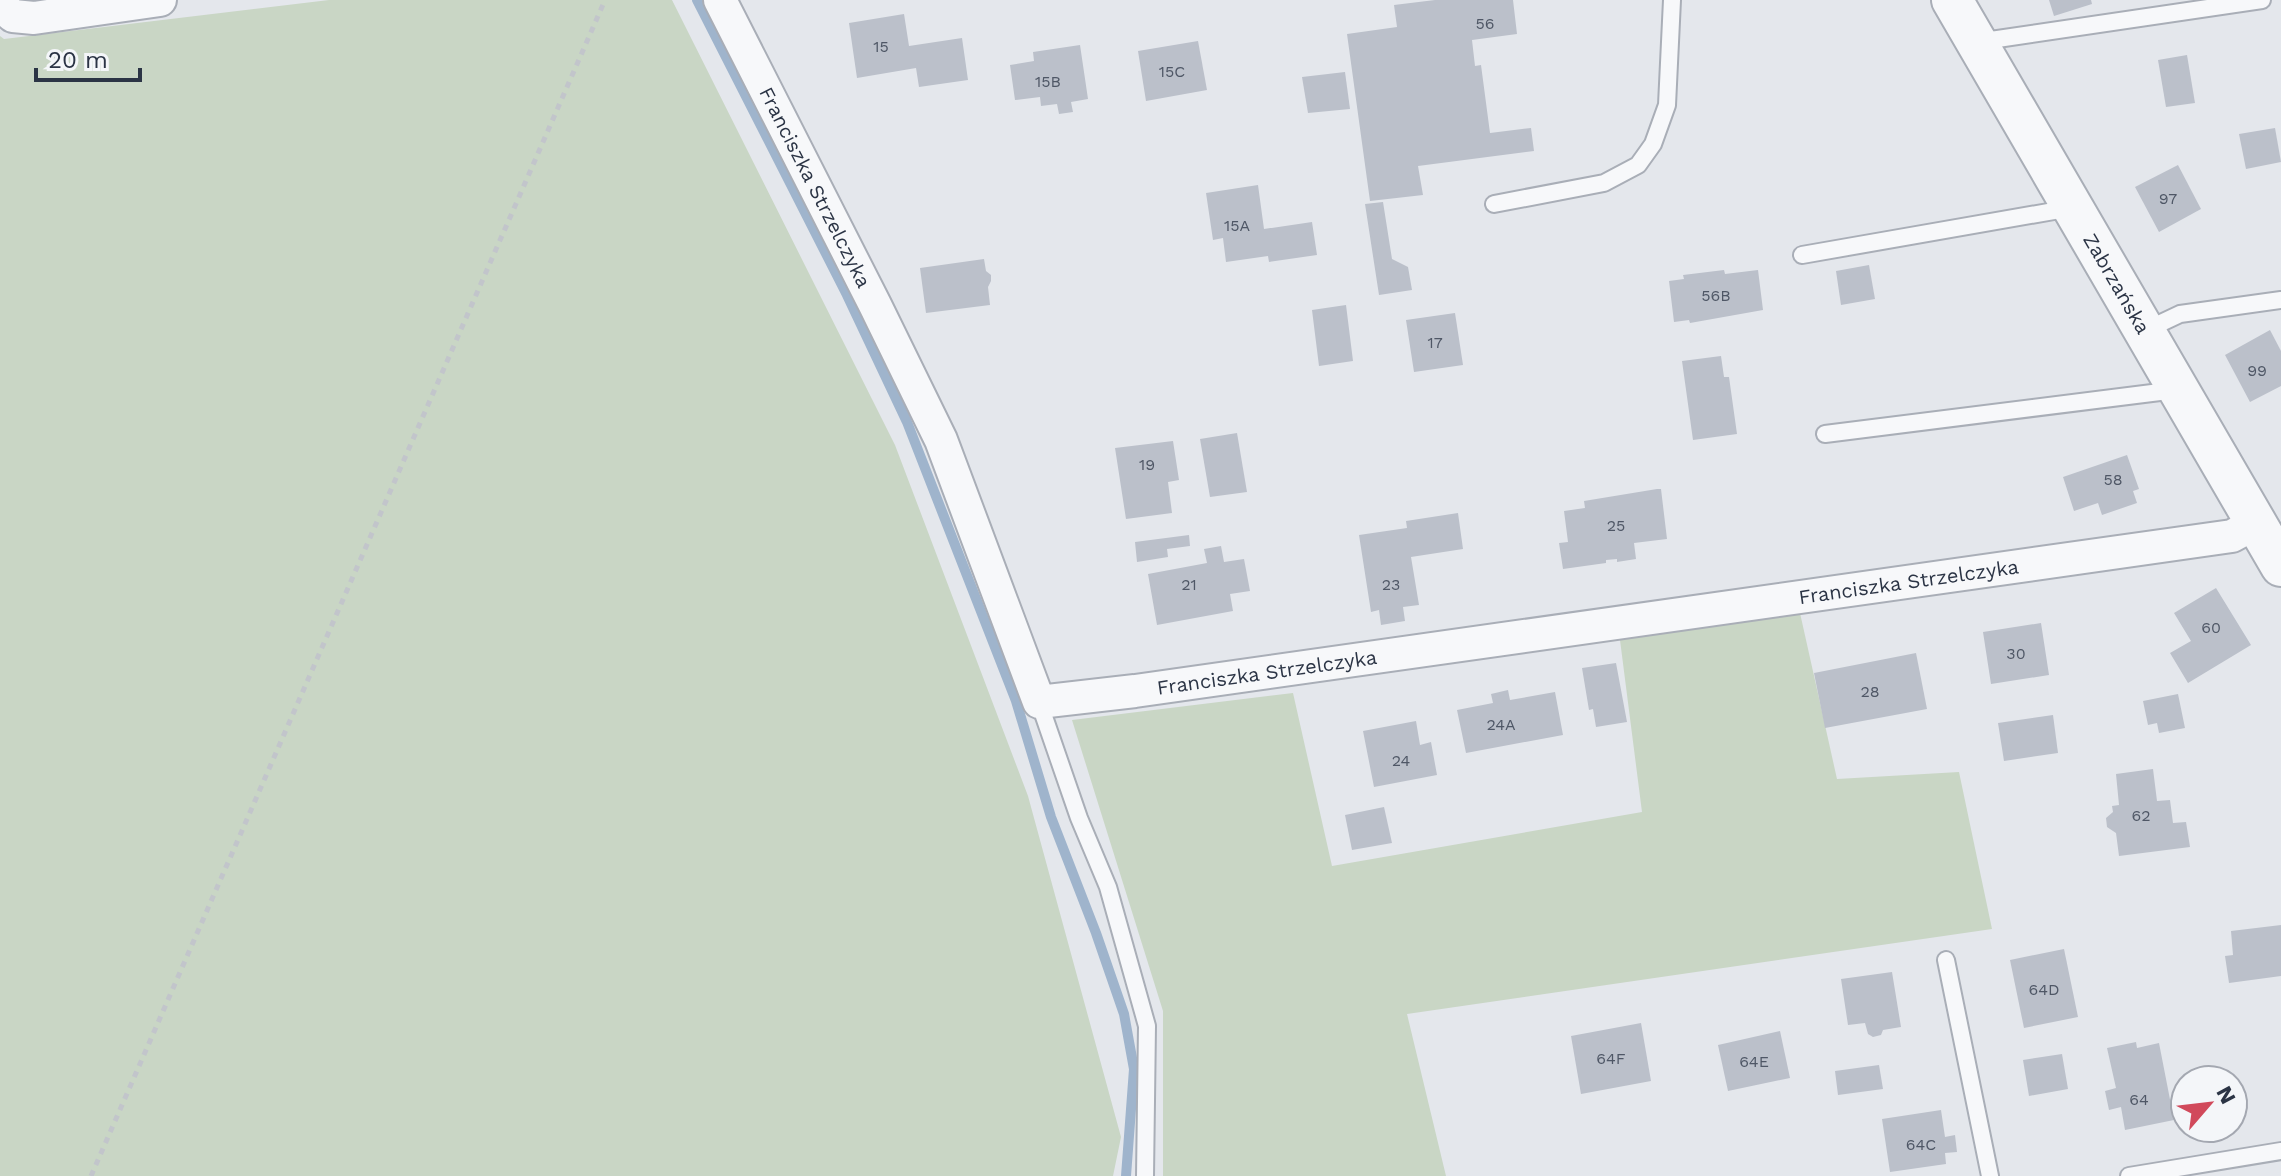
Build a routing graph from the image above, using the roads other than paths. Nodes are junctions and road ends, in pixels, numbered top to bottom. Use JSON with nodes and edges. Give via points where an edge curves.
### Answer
{"nodes":[{"id":1,"x":160,"y":0,"type":"edge"},
{"id":2,"x":720,"y":0,"type":"edge"},
{"id":3,"x":1672,"y":0,"type":"edge"},
{"id":4,"x":1952,"y":0,"type":"edge"},
{"id":5,"x":2262,"y":0,"type":"edge"},
{"id":6,"x":0,"y":5,"type":"edge"},
{"id":7,"x":1975,"y":43,"type":"junction"},
{"id":8,"x":1494,"y":204,"type":"dead end"},
{"id":9,"x":2071,"y":208,"type":"junction"},
{"id":10,"x":1802,"y":255,"type":"dead end"},
{"id":11,"x":2281,"y":300,"type":"edge"},
{"id":12,"x":2143,"y":331,"type":"junction"},
{"id":13,"x":2178,"y":390,"type":"junction"},
{"id":14,"x":1825,"y":434,"type":"dead end"},
{"id":15,"x":2256,"y":523,"type":"junction"},
{"id":16,"x":2281,"y":566,"type":"edge"},
{"id":17,"x":1039,"y":702,"type":"junction"},
{"id":18,"x":1946,"y":960,"type":"dead end"},
{"id":19,"x":2281,"y":1151,"type":"edge"},
{"id":20,"x":1145,"y":1176,"type":"edge"},
{"id":21,"x":1990,"y":1176,"type":"edge"},
{"id":22,"x":2129,"y":1176,"type":"edge"}],
"edges":[{"from":1,"to":6,"type":"street","via":[[34,18],[13,16]]},
{"from":2,"to":17,"type":"street","name":"Franciszka Strzelczyka","via":[[941,440]]},
{"from":3,"to":8,"type":"lane","via":[[1667,105],[1653,144],[1638,165],[1604,183]]},
{"from":4,"to":7,"type":"street","name":"Zabrzańska"},
{"from":5,"to":7,"type":"lane"},
{"from":7,"to":9,"type":"street","name":"Zabrzańska"},
{"from":9,"to":10,"type":"lane"},
{"from":9,"to":12,"type":"street","name":"Zabrzańska"},
{"from":11,"to":12,"type":"lane","via":[[2180,314]]},
{"from":12,"to":13,"type":"street","name":"Zabrzańska"},
{"from":13,"to":14,"type":"lane"},
{"from":13,"to":15,"type":"street","name":"Zabrzańska"},
{"from":15,"to":16,"type":"street","name":"Zabrzańska"},
{"from":15,"to":17,"type":"street","name":"Franciszka Strzelczyka","via":[[2232,536]]},
{"from":17,"to":20,"type":"lane","via":[[1108,887],[1147,1026]]},
{"from":18,"to":21,"type":"lane"},
{"from":19,"to":22,"type":"lane"}]}
